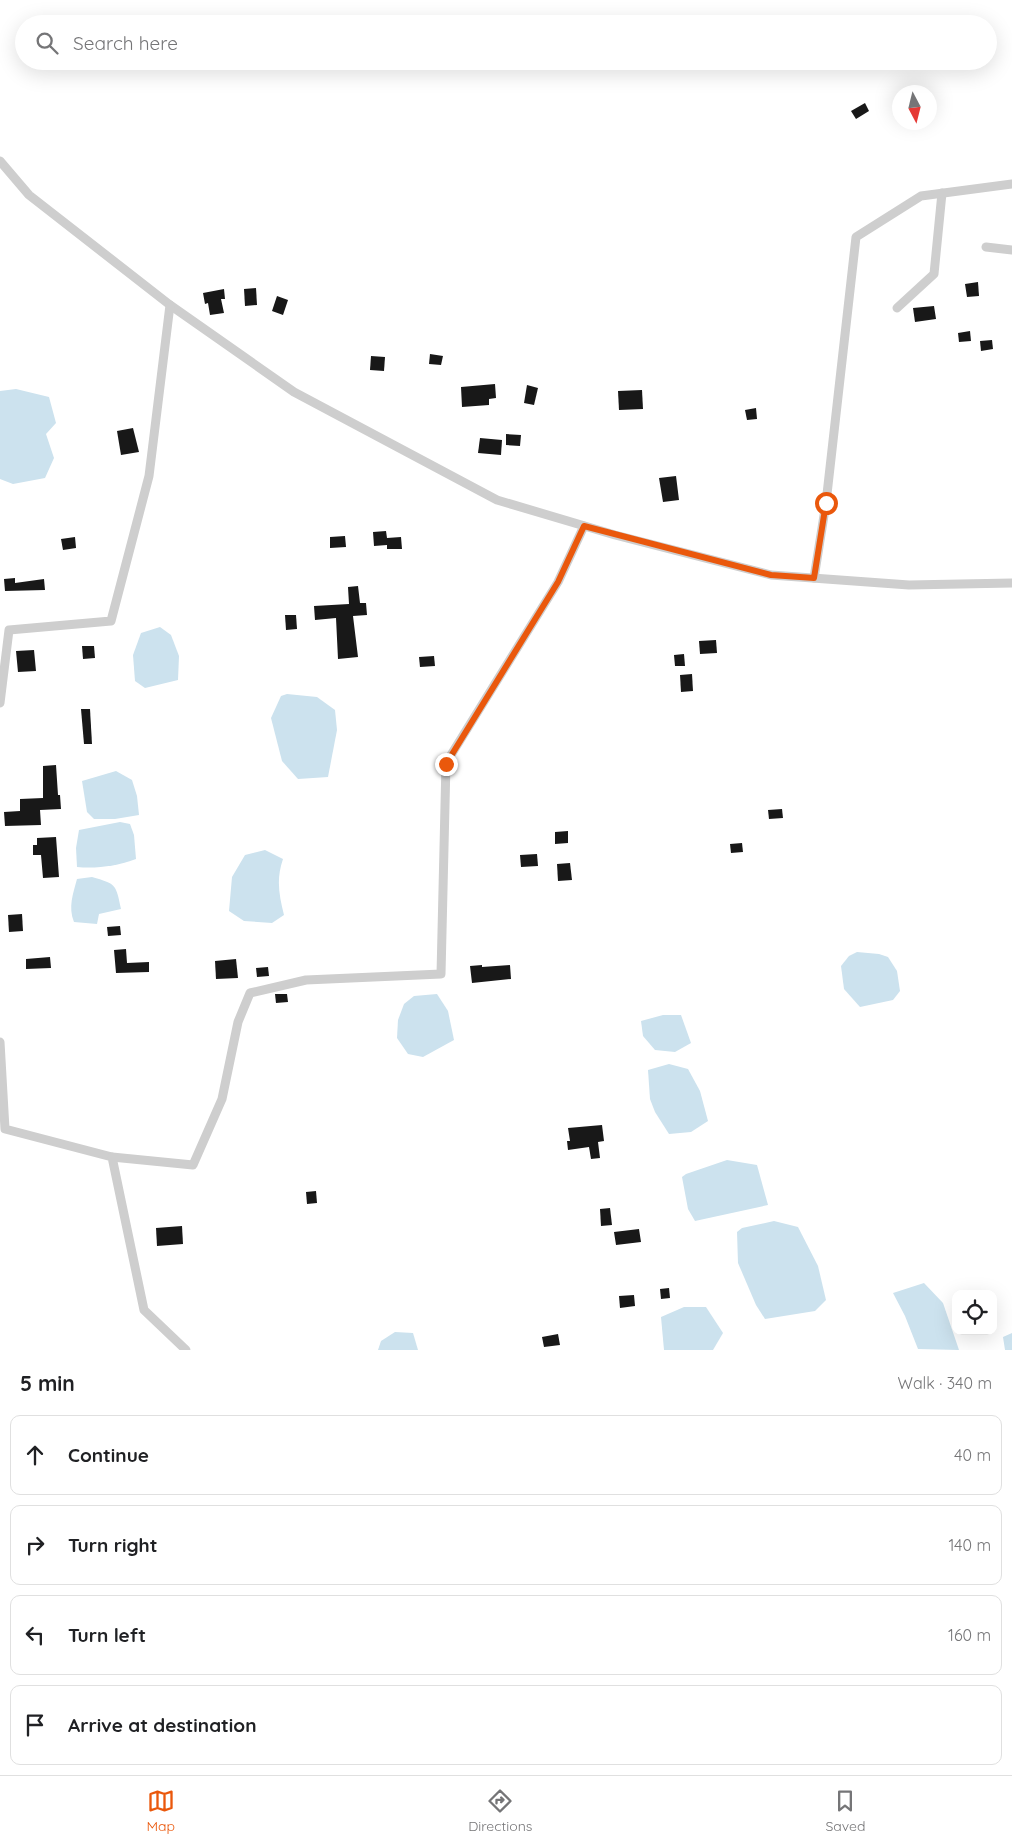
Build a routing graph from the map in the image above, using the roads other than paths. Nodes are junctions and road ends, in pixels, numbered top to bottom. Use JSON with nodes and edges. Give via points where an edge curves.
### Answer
{"nodes":[{"id":1,"x":0,"y":161,"type":"edge"},
{"id":2,"x":1012,"y":184,"type":"edge"},
{"id":3,"x":942,"y":193,"type":"junction"},
{"id":4,"x":986,"y":247,"type":"dead end"},
{"id":5,"x":1012,"y":250,"type":"edge"},
{"id":6,"x":170,"y":305,"type":"junction"},
{"id":7,"x":897,"y":308,"type":"dead end"},
{"id":8,"x":584,"y":526,"type":"junction"},
{"id":9,"x":814,"y":578,"type":"junction"},
{"id":10,"x":1012,"y":583,"type":"edge"},
{"id":11,"x":0,"y":703,"type":"edge"},
{"id":12,"x":0,"y":1042,"type":"edge"},
{"id":13,"x":112,"y":1157,"type":"junction"},
{"id":14,"x":186,"y":1350,"type":"edge"}],
"edges":[{"from":1,"to":6,"type":"street","via":[[29,195]]},
{"from":2,"to":3,"type":"street"},
{"from":3,"to":7,"type":"street","via":[[934,274]]},
{"from":3,"to":9,"type":"street","via":[[921,196],[856,237],[826,503]]},
{"from":4,"to":5,"type":"street"},
{"from":6,"to":8,"type":"street","via":[[294,392],[497,500]]},
{"from":6,"to":11,"type":"street","via":[[150,476],[111,621],[9,630]]},
{"from":8,"to":9,"type":"street","via":[[771,575]]},
{"from":8,"to":13,"type":"street","via":[[558,582],[446,764],[442,974],[306,980],[250,993],[238,1022],[222,1098],[193,1165]]},
{"from":9,"to":10,"type":"street","via":[[909,585]]},
{"from":12,"to":13,"type":"street","via":[[5,1129]]},
{"from":13,"to":14,"type":"street","via":[[144,1310]]}]}
